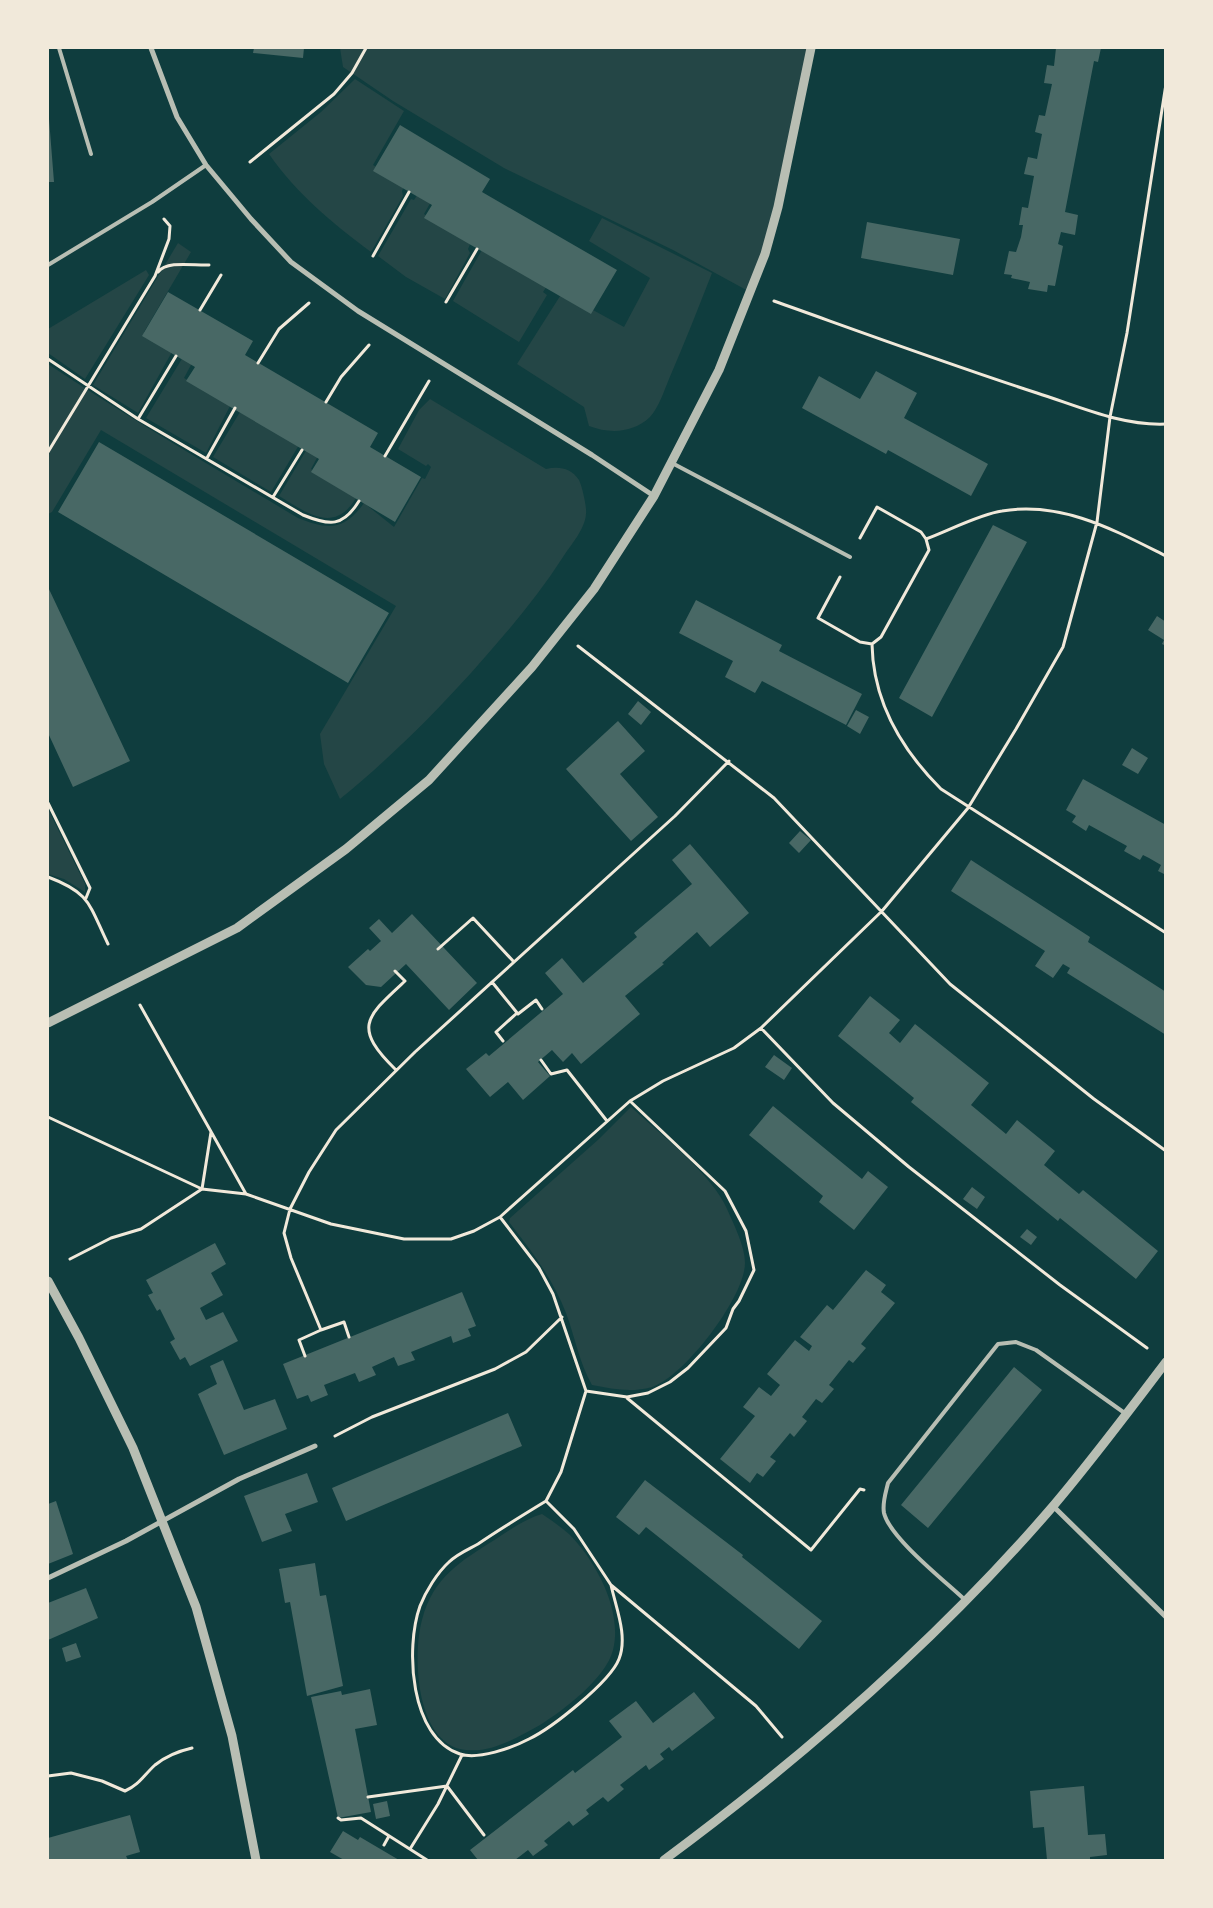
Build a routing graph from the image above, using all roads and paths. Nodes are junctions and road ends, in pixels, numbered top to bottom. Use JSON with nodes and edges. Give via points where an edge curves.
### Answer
{"nodes":[{"id":1,"x":59,"y":48,"type":"edge"},
{"id":2,"x":151,"y":48,"type":"edge"},
{"id":3,"x":366,"y":48,"type":"edge"},
{"id":4,"x":811,"y":48,"type":"edge"},
{"id":5,"x":1166,"y":84,"type":"edge"},
{"id":6,"x":1164,"y":105,"type":"edge"},
{"id":7,"x":91,"y":154,"type":"dead end"},
{"id":8,"x":250,"y":162,"type":"dead end"},
{"id":9,"x":206,"y":165,"type":"junction"},
{"id":10,"x":409,"y":192,"type":"dead end"},
{"id":11,"x":164,"y":218,"type":"dead end"},
{"id":12,"x":477,"y":249,"type":"dead end"},
{"id":13,"x":373,"y":256,"type":"dead end"},
{"id":14,"x":48,"y":265,"type":"edge"},
{"id":15,"x":210,"y":265,"type":"dead end"},
{"id":16,"x":155,"y":276,"type":"junction"},
{"id":17,"x":221,"y":276,"type":"dead end"},
{"id":18,"x":326,"y":289,"type":"junction"},
{"id":19,"x":750,"y":292,"type":"junction"},
{"id":20,"x":446,"y":302,"type":"dead end"},
{"id":21,"x":200,"y":310,"type":"dead end"},
{"id":22,"x":385,"y":328,"type":"junction"},
{"id":23,"x":176,"y":356,"type":"dead end"},
{"id":24,"x":48,"y":359,"type":"edge"},
{"id":25,"x":258,"y":363,"type":"dead end"},
{"id":26,"x":439,"y":363,"type":"junction"},
{"id":27,"x":86,"y":386,"type":"junction"},
{"id":28,"x":326,"y":402,"type":"dead end"},
{"id":29,"x":235,"y":408,"type":"dead end"},
{"id":30,"x":1110,"y":417,"type":"junction"},
{"id":31,"x":138,"y":419,"type":"junction"},
{"id":32,"x":1166,"y":424,"type":"edge"},
{"id":33,"x":302,"y":450,"type":"dead end"},
{"id":34,"x":48,"y":452,"type":"edge"},
{"id":35,"x":385,"y":456,"type":"dead end"},
{"id":36,"x":207,"y":458,"type":"junction"},
{"id":37,"x":672,"y":463,"type":"junction"},
{"id":38,"x":654,"y":496,"type":"junction"},
{"id":39,"x":273,"y":498,"type":"junction"},
{"id":40,"x":360,"y":501,"type":"dead end"},
{"id":41,"x":1097,"y":522,"type":"junction"},
{"id":42,"x":1166,"y":556,"type":"edge"},
{"id":43,"x":850,"y":557,"type":"dead end"},
{"id":44,"x":560,"y":632,"type":"junction"},
{"id":45,"x":729,"y":761,"type":"junction"},
{"id":46,"x":48,"y":803,"type":"edge"},
{"id":47,"x":968,"y":808,"type":"junction"},
{"id":48,"x":48,"y":877,"type":"edge"},
{"id":49,"x":86,"y":898,"type":"junction"},
{"id":50,"x":882,"y":911,"type":"junction"},
{"id":51,"x":1166,"y":933,"type":"edge"},
{"id":52,"x":108,"y":944,"type":"dead end"},
{"id":53,"x":438,"y":949,"type":"dead end"},
{"id":54,"x":514,"y":962,"type":"junction"},
{"id":55,"x":395,"y":971,"type":"dead end"},
{"id":56,"x":492,"y":982,"type":"junction"},
{"id":57,"x":140,"y":1005,"type":"dead end"},
{"id":58,"x":542,"y":1009,"type":"dead end"},
{"id":59,"x":518,"y":1013,"type":"junction"},
{"id":60,"x":48,"y":1023,"type":"edge"},
{"id":61,"x":761,"y":1028,"type":"junction"},
{"id":62,"x":503,"y":1041,"type":"dead end"},
{"id":63,"x":541,"y":1060,"type":"dead end"},
{"id":64,"x":396,"y":1070,"type":"junction"},
{"id":65,"x":630,"y":1101,"type":"junction"},
{"id":66,"x":48,"y":1117,"type":"edge"},
{"id":67,"x":607,"y":1121,"type":"junction"},
{"id":68,"x":210,"y":1132,"type":"junction"},
{"id":69,"x":1166,"y":1151,"type":"edge"},
{"id":70,"x":202,"y":1189,"type":"junction"},
{"id":71,"x":246,"y":1194,"type":"junction"},
{"id":72,"x":290,"y":1209,"type":"junction"},
{"id":73,"x":500,"y":1217,"type":"junction"},
{"id":74,"x":70,"y":1259,"type":"dead end"},
{"id":75,"x":48,"y":1281,"type":"edge"},
{"id":76,"x":562,"y":1317,"type":"junction"},
{"id":77,"x":321,"y":1330,"type":"junction"},
{"id":78,"x":349,"y":1337,"type":"dead end"},
{"id":79,"x":1150,"y":1351,"type":"dead end"},
{"id":80,"x":306,"y":1356,"type":"dead end"},
{"id":81,"x":1166,"y":1362,"type":"edge"},
{"id":82,"x":586,"y":1391,"type":"junction"},
{"id":83,"x":627,"y":1397,"type":"junction"},
{"id":84,"x":1126,"y":1414,"type":"junction"},
{"id":85,"x":315,"y":1446,"type":"joint"},
{"id":86,"x":884,"y":1496,"type":"junction"},
{"id":87,"x":546,"y":1501,"type":"junction"},
{"id":88,"x":1053,"y":1506,"type":"junction"},
{"id":89,"x":162,"y":1520,"type":"junction"},
{"id":90,"x":48,"y":1578,"type":"edge"},
{"id":91,"x":611,"y":1585,"type":"junction"},
{"id":92,"x":966,"y":1601,"type":"junction"},
{"id":93,"x":1166,"y":1617,"type":"edge"},
{"id":94,"x":192,"y":1748,"type":"dead end"},
{"id":95,"x":462,"y":1755,"type":"junction"},
{"id":96,"x":799,"y":1756,"type":"junction"},
{"id":97,"x":48,"y":1776,"type":"edge"},
{"id":98,"x":447,"y":1786,"type":"junction"},
{"id":99,"x":368,"y":1798,"type":"dead end"},
{"id":100,"x":338,"y":1818,"type":"dead end"},
{"id":101,"x":484,"y":1835,"type":"dead end"},
{"id":102,"x":389,"y":1836,"type":"junction"},
{"id":103,"x":384,"y":1844,"type":"dead end"},
{"id":104,"x":410,"y":1849,"type":"junction"},
{"id":105,"x":256,"y":1860,"type":"edge"},
{"id":106,"x":427,"y":1860,"type":"edge"},
{"id":107,"x":664,"y":1860,"type":"edge"}],
"edges":[{"from":1,"to":7,"type":"lane"},
{"from":2,"to":9,"type":"street","via":[[176,117]]},
{"from":3,"to":8,"type":"path","via":[[352,73],[334,94]]},
{"from":4,"to":19,"type":"street","via":[[778,207]]},
{"from":5,"to":6,"type":"path"},
{"from":6,"to":30,"type":"path"},
{"from":9,"to":14,"type":"lane"},
{"from":9,"to":18,"type":"street","via":[[277,248]]},
{"from":10,"to":13,"type":"path"},
{"from":11,"to":16,"type":"path","via":[[170,226],[169,238]]},
{"from":12,"to":20,"type":"path"},
{"from":15,"to":16,"type":"path","via":[[169,265],[161,268]]},
{"from":16,"to":27,"type":"path"},
{"from":17,"to":21,"type":"path"},
{"from":18,"to":22,"type":"street"},
{"from":18,"to":25,"type":"path","via":[[279,329]]},
{"from":19,"to":30,"type":"path"},
{"from":19,"to":37,"type":"street","via":[[719,370]]},
{"from":22,"to":26,"type":"street"},
{"from":22,"to":28,"type":"path","via":[[341,377]]},
{"from":23,"to":31,"type":"path"},
{"from":24,"to":27,"type":"path"},
{"from":26,"to":35,"type":"path"},
{"from":26,"to":38,"type":"street"},
{"from":27,"to":31,"type":"path"},
{"from":27,"to":34,"type":"path"},
{"from":29,"to":36,"type":"path"},
{"from":30,"to":32,"type":"path","via":[[1148,425]]},
{"from":30,"to":41,"type":"path"},
{"from":31,"to":36,"type":"path"},
{"from":33,"to":39,"type":"path"},
{"from":36,"to":39,"type":"path"},
{"from":37,"to":38,"type":"street"},
{"from":37,"to":43,"type":"lane"},
{"from":38,"to":44,"type":"street","via":[[594,589]]},
{"from":39,"to":40,"type":"path","via":[[324,523],[350,515]]},
{"from":41,"to":42,"type":"path"},
{"from":41,"to":47,"type":"path","via":[[1063,647]]},
{"from":41,"to":47,"type":"path","via":[[1041,508],[1000,511],[926,539],[929,550],[881,638],[872,644],[875,679],[886,713],[900,740],[918,766],[941,789]]},
{"from":44,"to":45,"type":"path"},
{"from":44,"to":60,"type":"street","via":[[429,780],[346,849],[237,928]]},
{"from":45,"to":50,"type":"path","via":[[774,798]]},
{"from":45,"to":54,"type":"path","via":[[675,816]]},
{"from":46,"to":49,"type":"path","via":[[90,888]]},
{"from":47,"to":50,"type":"path"},
{"from":47,"to":51,"type":"path"},
{"from":48,"to":49,"type":"path","via":[[70,885]]},
{"from":49,"to":52,"type":"path"},
{"from":50,"to":61,"type":"path"},
{"from":50,"to":69,"type":"path","via":[[950,984],[1094,1099]]},
{"from":53,"to":54,"type":"path","via":[[473,918]]},
{"from":54,"to":56,"type":"path"},
{"from":55,"to":64,"type":"path","via":[[405,982],[372,1014],[368,1033]]},
{"from":56,"to":59,"type":"path"},
{"from":56,"to":64,"type":"path"},
{"from":57,"to":68,"type":"path"},
{"from":58,"to":59,"type":"path","via":[[536,1000]]},
{"from":59,"to":62,"type":"path","via":[[496,1032]]},
{"from":61,"to":65,"type":"path","via":[[734,1048],[663,1081]]},
{"from":61,"to":79,"type":"path","via":[[833,1103],[909,1167]]},
{"from":63,"to":67,"type":"path","via":[[552,1074],[567,1070]]},
{"from":64,"to":72,"type":"path","via":[[336,1130]]},
{"from":65,"to":67,"type":"path"},
{"from":65,"to":83,"type":"path","via":[[724,1191],[746,1231],[754,1270],[726,1328],[688,1368],[648,1393]]},
{"from":66,"to":70,"type":"path"},
{"from":67,"to":73,"type":"path"},
{"from":68,"to":70,"type":"path"},
{"from":68,"to":71,"type":"path"},
{"from":70,"to":71,"type":"path"},
{"from":70,"to":74,"type":"path","via":[[141,1229],[111,1238]]},
{"from":71,"to":72,"type":"path"},
{"from":72,"to":73,"type":"path","via":[[331,1224],[404,1239],[451,1238],[474,1231]]},
{"from":72,"to":77,"type":"path","via":[[284,1233]]},
{"from":73,"to":76,"type":"path","via":[[539,1268]]},
{"from":75,"to":89,"type":"street","via":[[133,1448]]},
{"from":76,"to":82,"type":"path"},
{"from":76,"to":85,"type":"path","via":[[526,1352],[495,1369],[372,1417]]},
{"from":77,"to":78,"type":"path","via":[[344,1322]]},
{"from":77,"to":80,"type":"path","via":[[299,1340]]},
{"from":81,"to":84,"type":"street"},
{"from":82,"to":83,"type":"path"},
{"from":82,"to":87,"type":"path","via":[[561,1472]]},
{"from":83,"to":86,"type":"path","via":[[811,1550],[860,1489]]},
{"from":84,"to":86,"type":"lane","via":[[1036,1350],[1016,1342],[998,1344],[888,1482]]},
{"from":84,"to":88,"type":"street"},
{"from":85,"to":89,"type":"street","via":[[239,1479]]},
{"from":86,"to":92,"type":"lane","via":[[884,1512],[899,1538]]},
{"from":87,"to":91,"type":"path","via":[[574,1529]]},
{"from":87,"to":95,"type":"path","via":[[449,1562],[420,1608],[414,1636],[419,1709],[434,1737]]},
{"from":88,"to":92,"type":"street"},
{"from":88,"to":93,"type":"street"},
{"from":89,"to":90,"type":"street"},
{"from":89,"to":105,"type":"street","via":[[196,1607],[224,1706]]},
{"from":91,"to":95,"type":"path","via":[[622,1643],[614,1670],[577,1704],[529,1740],[490,1754]]},
{"from":91,"to":96,"type":"path","via":[[756,1706]]},
{"from":92,"to":96,"type":"street","via":[[916,1652]]},
{"from":94,"to":97,"type":"path","via":[[160,1762],[136,1787],[125,1791],[71,1773]]},
{"from":95,"to":98,"type":"path"},
{"from":96,"to":107,"type":"street"},
{"from":98,"to":99,"type":"path"},
{"from":98,"to":101,"type":"path"},
{"from":98,"to":104,"type":"path"},
{"from":100,"to":102,"type":"path","via":[[361,1818]]},
{"from":102,"to":103,"type":"path"},
{"from":102,"to":104,"type":"path"},
{"from":104,"to":106,"type":"path"}]}
